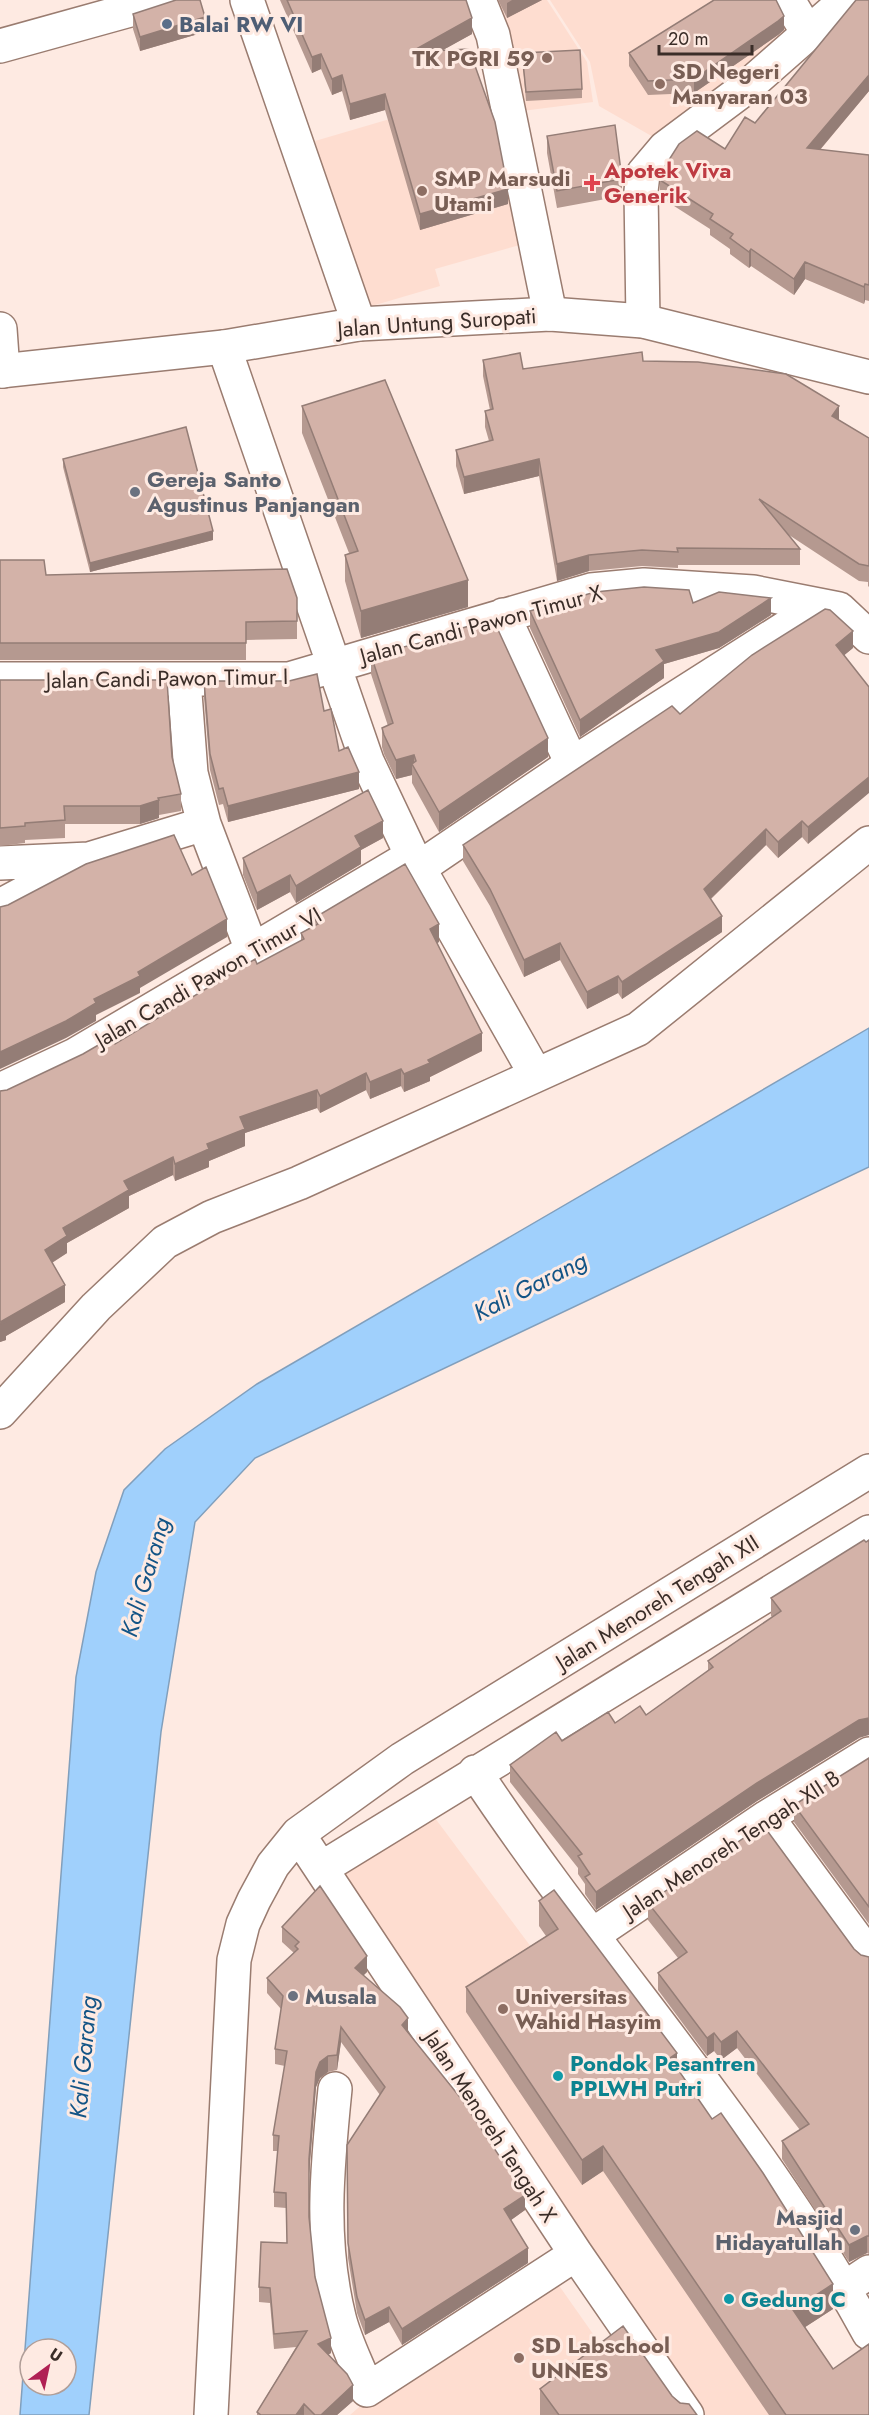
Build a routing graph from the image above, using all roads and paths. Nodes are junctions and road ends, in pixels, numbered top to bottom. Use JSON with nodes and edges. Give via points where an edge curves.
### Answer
{"nodes":[{"id":1,"x":166,"y":0,"type":"edge"},
{"id":2,"x":248,"y":0,"type":"edge"},
{"id":3,"x":479,"y":0,"type":"edge"},
{"id":4,"x":788,"y":0,"type":"edge"},
{"id":5,"x":846,"y":0,"type":"edge"},
{"id":6,"x":808,"y":33,"type":"junction"},
{"id":7,"x":0,"y":46,"type":"edge"},
{"id":8,"x":550,"y":314,"type":"junction"},
{"id":9,"x":643,"y":321,"type":"junction"},
{"id":10,"x":360,"y":324,"type":"junction"},
{"id":11,"x":0,"y":330,"type":"edge"},
{"id":12,"x":224,"y":347,"type":"junction"},
{"id":13,"x":2,"y":371,"type":"edge"},
{"id":14,"x":869,"y":377,"type":"edge"},
{"id":15,"x":820,"y":606,"type":"junction"},
{"id":16,"x":503,"y":615,"type":"junction"},
{"id":17,"x":869,"y":637,"type":"edge"},
{"id":18,"x":333,"y":665,"type":"junction"},
{"id":19,"x":0,"y":680,"type":"edge"},
{"id":20,"x":184,"y":680,"type":"junction"},
{"id":21,"x":572,"y":765,"type":"junction"},
{"id":22,"x":204,"y":824,"type":"junction"},
{"id":23,"x":869,"y":843,"type":"edge"},
{"id":24,"x":89,"y":858,"type":"junction"},
{"id":25,"x":416,"y":862,"type":"junction"},
{"id":26,"x":0,"y":863,"type":"edge"},
{"id":27,"x":0,"y":906,"type":"edge"},
{"id":28,"x":253,"y":953,"type":"junction"},
{"id":29,"x":536,"y":1074,"type":"junction"},
{"id":30,"x":0,"y":1090,"type":"edge"},
{"id":31,"x":0,"y":1412,"type":"edge"},
{"id":32,"x":869,"y":1472,"type":"edge"},
{"id":33,"x":869,"y":1532,"type":"edge"},
{"id":34,"x":869,"y":1754,"type":"edge"},
{"id":35,"x":475,"y":1772,"type":"junction"},
{"id":36,"x":766,"y":1817,"type":"junction"},
{"id":37,"x":298,"y":1834,"type":"junction"},
{"id":38,"x":322,"y":1868,"type":"junction"},
{"id":39,"x":594,"y":1934,"type":"junction"},
{"id":40,"x":867,"y":1950,"type":"edge"},
{"id":41,"x":335,"y":2089,"type":"dead end"},
{"id":42,"x":576,"y":2254,"type":"junction"},
{"id":43,"x":857,"y":2280,"type":"edge"},
{"id":44,"x":869,"y":2333,"type":"edge"},
{"id":45,"x":211,"y":2415,"type":"edge"},
{"id":46,"x":687,"y":2415,"type":"edge"}],
"edges":[{"from":1,"to":7,"type":"street"},
{"from":2,"to":10,"type":"street"},
{"from":3,"to":8,"type":"street","via":[[493,35]]},
{"from":4,"to":6,"type":"street"},
{"from":5,"to":6,"type":"street"},
{"from":6,"to":9,"type":"street","via":[[748,86],[665,148],[643,174]]},
{"from":8,"to":9,"type":"street","name":"Jalan Untung Suropati"},
{"from":8,"to":10,"type":"street","name":"Jalan Untung Suropati"},
{"from":9,"to":14,"type":"street","name":"Jalan Untung Suropati"},
{"from":10,"to":12,"type":"street","name":"Jalan Untung Suropati"},
{"from":11,"to":13,"type":"street"},
{"from":12,"to":13,"type":"street","name":"Jalan Untung Suropati"},
{"from":12,"to":18,"type":"street"},
{"from":15,"to":16,"type":"street","name":"Jalan Candi Pawon Timur X","via":[[753,592],[644,585],[591,590]]},
{"from":15,"to":17,"type":"street","name":"Jalan Candi Pawon Timur X","via":[[839,609]]},
{"from":15,"to":21,"type":"street","name":"Jalan Candi Pawon Timur VI"},
{"from":16,"to":18,"type":"street","name":"Jalan Candi Pawon Timur X"},
{"from":16,"to":21,"type":"street"},
{"from":18,"to":20,"type":"street","name":"Jalan Candi Pawon Timur I","via":[[289,679]]},
{"from":18,"to":25,"type":"street","via":[[367,761]]},
{"from":19,"to":20,"type":"street","name":"Jalan Candi Pawon Timur I"},
{"from":20,"to":22,"type":"street","via":[[190,773]]},
{"from":21,"to":25,"type":"street","name":"Jalan Candi Pawon Timur VI"},
{"from":22,"to":24,"type":"street"},
{"from":22,"to":28,"type":"street"},
{"from":23,"to":29,"type":"street","via":[[638,1029]]},
{"from":24,"to":26,"type":"street"},
{"from":24,"to":27,"type":"street"},
{"from":25,"to":28,"type":"street","name":"Jalan Candi Pawon Timur VI"},
{"from":25,"to":29,"type":"street"},
{"from":28,"to":30,"type":"street","name":"Jalan Candi Pawon Timur VI","via":[[75,1055]]},
{"from":29,"to":31,"type":"street","via":[[299,1183],[212,1217],[165,1242],[96,1307]]},
{"from":32,"to":37,"type":"street","name":"Jalan Menoreh Tengah XII","via":[[402,1759]]},
{"from":33,"to":35,"type":"street"},
{"from":34,"to":36,"type":"street","name":"Jalan Menoreh Tengah XII B"},
{"from":35,"to":38,"type":"street"},
{"from":35,"to":39,"type":"street"},
{"from":36,"to":39,"type":"street","name":"Jalan Menoreh Tengah XII B"},
{"from":36,"to":40,"type":"street"},
{"from":37,"to":38,"type":"street","name":"Jalan Menoreh Tengah X"},
{"from":37,"to":45,"type":"street","name":"Jalan Menoreh Tengah XII","via":[[273,1865],[254,1900],[234,1960]]},
{"from":38,"to":42,"type":"street","name":"Jalan Menoreh Tengah X"},
{"from":39,"to":43,"type":"street","via":[[720,2106]]},
{"from":41,"to":42,"type":"street","via":[[326,2174],[325,2235],[339,2318],[367,2390]]},
{"from":42,"to":46,"type":"street","name":"Jalan Menoreh Tengah X"},
{"from":43,"to":44,"type":"street"}]}
